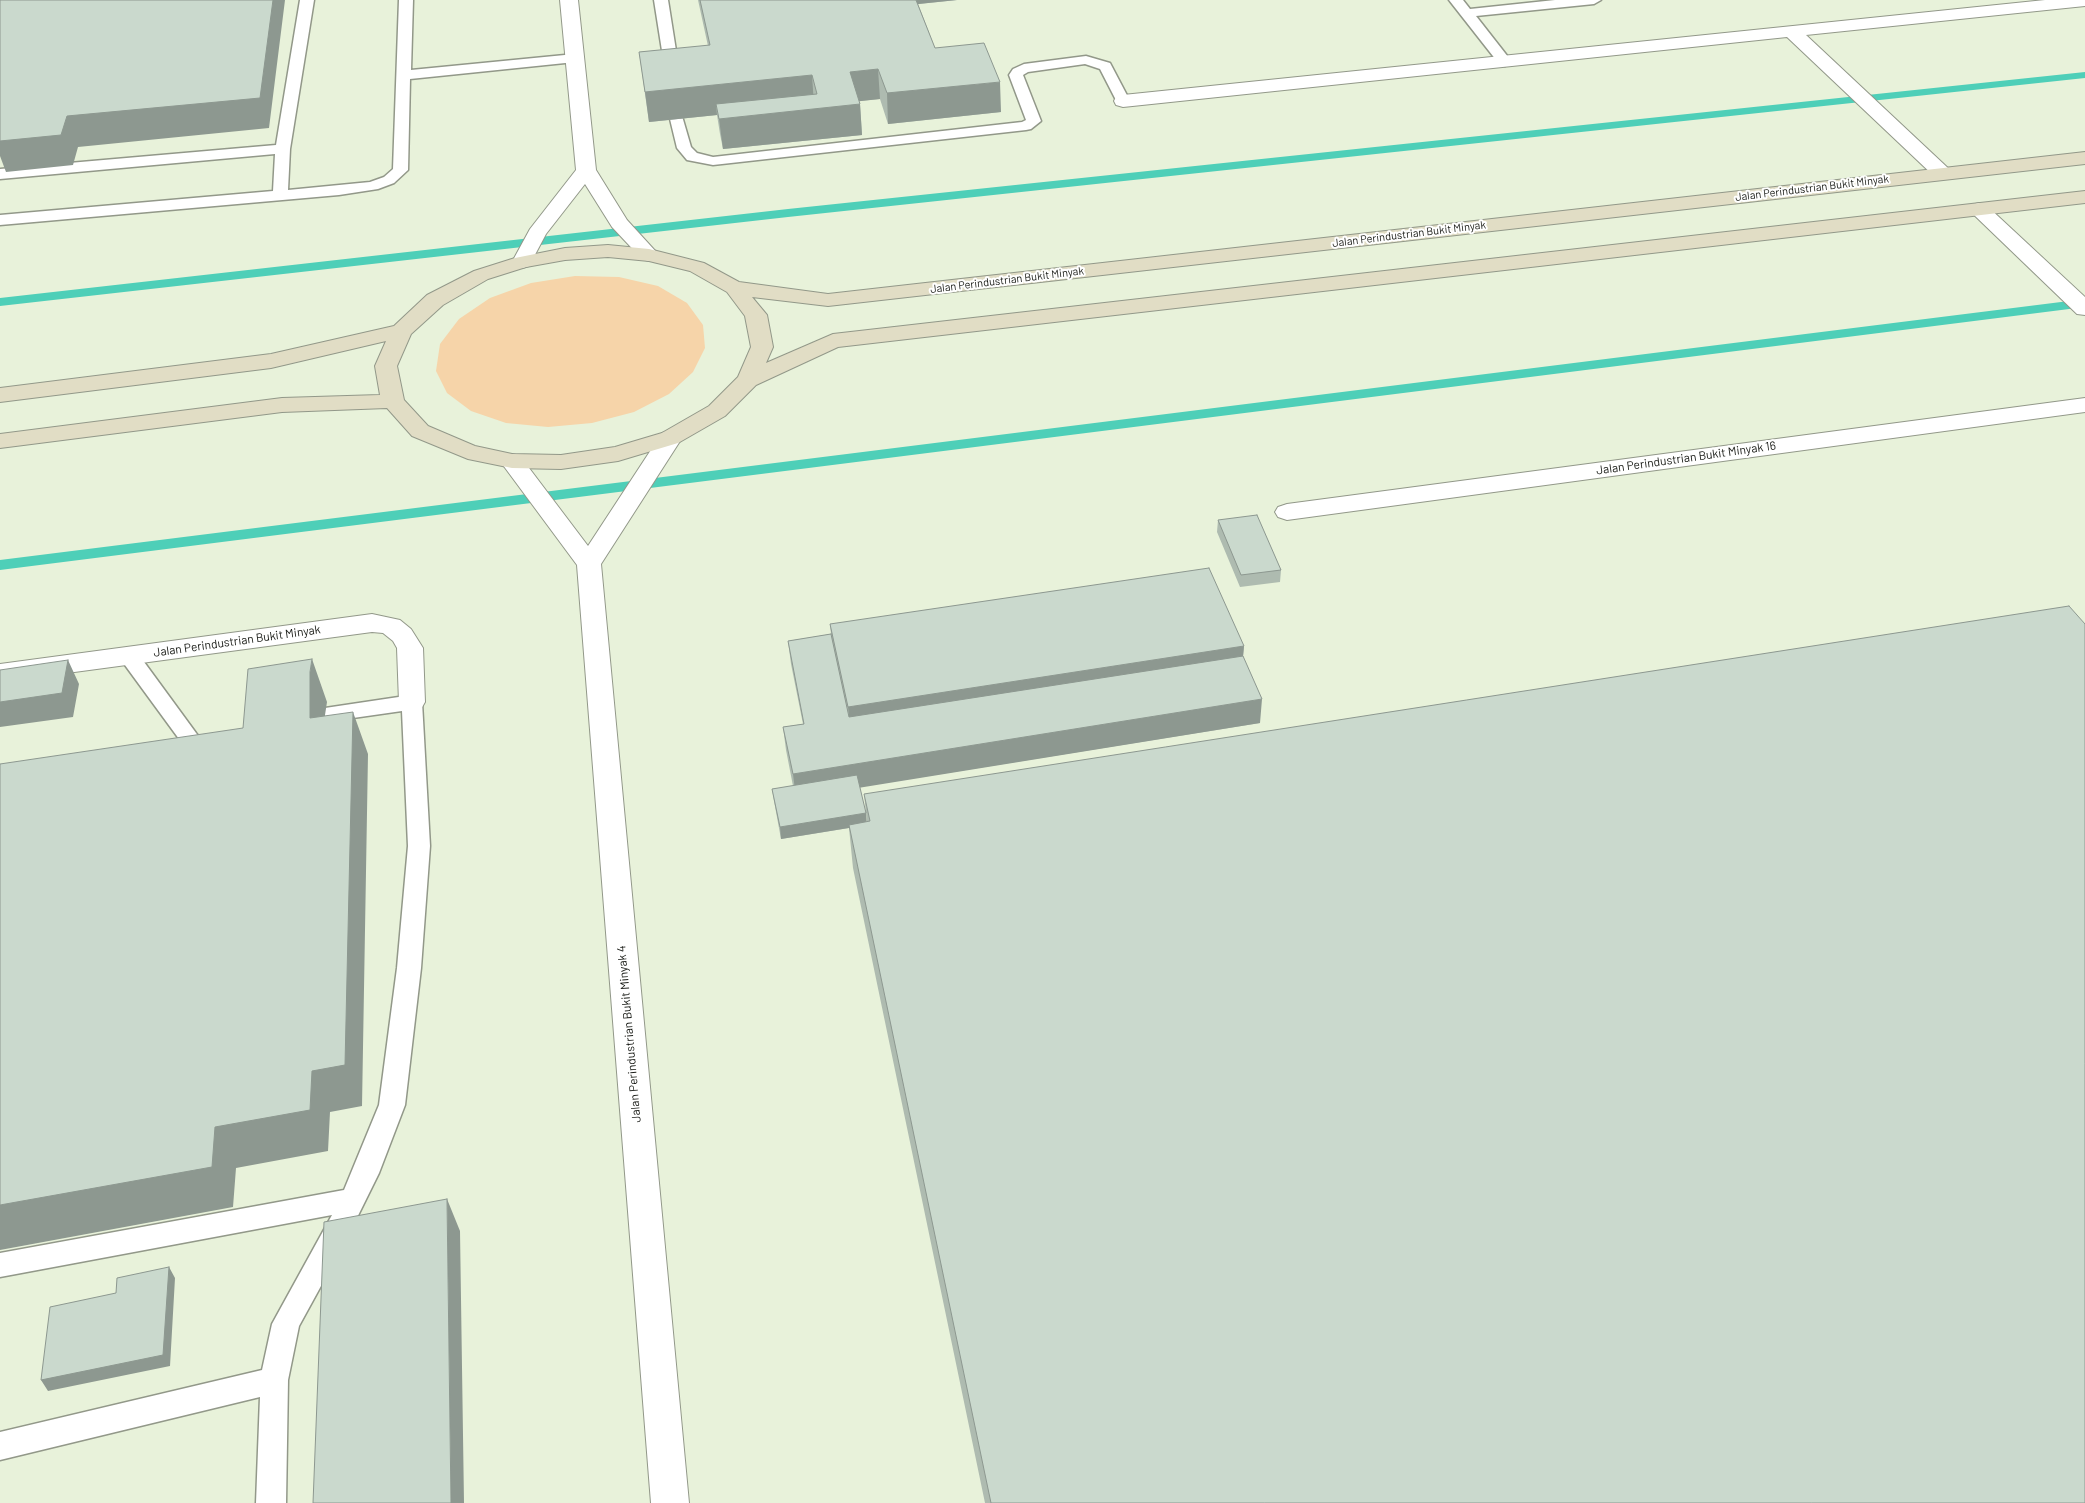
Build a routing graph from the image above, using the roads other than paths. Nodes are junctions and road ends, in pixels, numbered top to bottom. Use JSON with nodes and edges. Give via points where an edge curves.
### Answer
{"nodes":[{"id":1,"x":307,"y":0,"type":"edge"},
{"id":2,"x":406,"y":0,"type":"edge"},
{"id":3,"x":569,"y":0,"type":"edge"},
{"id":4,"x":661,"y":0,"type":"edge"},
{"id":5,"x":1456,"y":0,"type":"edge"},
{"id":6,"x":1594,"y":0,"type":"edge"},
{"id":7,"x":2085,"y":1,"type":"edge"},
{"id":8,"x":1467,"y":13,"type":"junction"},
{"id":9,"x":1792,"y":32,"type":"junction"},
{"id":10,"x":575,"y":58,"type":"junction"},
{"id":11,"x":1505,"y":62,"type":"junction"},
{"id":12,"x":404,"y":75,"type":"junction"},
{"id":13,"x":674,"y":79,"type":"edge"},
{"id":14,"x":1123,"y":101,"type":"joint"},
{"id":15,"x":677,"y":119,"type":"edge"},
{"id":16,"x":283,"y":149,"type":"junction"},
{"id":17,"x":2085,"y":158,"type":"edge"},
{"id":18,"x":586,"y":170,"type":"junction"},
{"id":19,"x":1942,"y":173,"type":"junction"},
{"id":20,"x":0,"y":174,"type":"edge"},
{"id":21,"x":280,"y":195,"type":"junction"},
{"id":22,"x":2085,"y":197,"type":"edge"},
{"id":23,"x":1979,"y":209,"type":"junction"},
{"id":24,"x":0,"y":220,"type":"edge"},
{"id":25,"x":529,"y":249,"type":"junction"},
{"id":26,"x":649,"y":255,"type":"junction"},
{"id":27,"x":734,"y":288,"type":"junction"},
{"id":28,"x":2085,"y":309,"type":"edge"},
{"id":29,"x":402,"y":331,"type":"junction"},
{"id":30,"x":748,"y":380,"type":"junction"},
{"id":31,"x":0,"y":395,"type":"edge"},
{"id":32,"x":393,"y":401,"type":"junction"},
{"id":33,"x":2085,"y":404,"type":"edge"},
{"id":34,"x":670,"y":438,"type":"junction"},
{"id":35,"x":0,"y":441,"type":"edge"},
{"id":36,"x":512,"y":461,"type":"junction"},
{"id":37,"x":1287,"y":512,"type":"dead end"},
{"id":38,"x":589,"y":564,"type":"junction"},
{"id":39,"x":129,"y":656,"type":"junction"},
{"id":40,"x":0,"y":673,"type":"edge"},
{"id":41,"x":412,"y":702,"type":"junction"},
{"id":42,"x":325,"y":715,"type":"edge"},
{"id":43,"x":189,"y":738,"type":"edge"},
{"id":44,"x":352,"y":1200,"type":"junction"},
{"id":45,"x":0,"y":1265,"type":"edge"},
{"id":46,"x":274,"y":1380,"type":"junction"},
{"id":47,"x":0,"y":1446,"type":"edge"},
{"id":48,"x":271,"y":1503,"type":"edge"},
{"id":49,"x":670,"y":1503,"type":"edge"}],
"edges":[{"from":1,"to":16,"type":"lane"},
{"from":2,"to":12,"type":"lane"},
{"from":3,"to":10,"type":"street"},
{"from":4,"to":13,"type":"lane"},
{"from":5,"to":8,"type":"lane"},
{"from":6,"to":8,"type":"lane"},
{"from":7,"to":9,"type":"street"},
{"from":8,"to":11,"type":"lane"},
{"from":9,"to":11,"type":"street"},
{"from":9,"to":19,"type":"street"},
{"from":10,"to":12,"type":"lane"},
{"from":10,"to":18,"type":"street"},
{"from":11,"to":14,"type":"street"},
{"from":12,"to":21,"type":"lane","via":[[400,170],[389,180],[373,186]]},
{"from":14,"to":15,"type":"lane","via":[[1105,66],[1086,60],[1024,68],[1018,72],[1016,75],[1034,121],[1026,126],[713,160],[692,157],[684,148]]},
{"from":16,"to":20,"type":"lane"},
{"from":16,"to":21,"type":"lane"},
{"from":17,"to":19,"type":"main road","name":"Jalan Perindustrian Bukit Minyak"},
{"from":18,"to":25,"type":"street"},
{"from":18,"to":26,"type":"street","via":[[619,223]]},
{"from":19,"to":27,"type":"main road","name":"Jalan Perindustrian Bukit Minyak","via":[[828,300]]},
{"from":21,"to":24,"type":"lane"},
{"from":22,"to":23,"type":"main road"},
{"from":23,"to":28,"type":"street"},
{"from":23,"to":30,"type":"main road","via":[[833,341]]},
{"from":25,"to":26,"type":"main road","via":[[565,254],[608,252]]},
{"from":25,"to":29,"type":"main road","via":[[435,300]]},
{"from":26,"to":27,"type":"main road","via":[[696,267]]},
{"from":27,"to":30,"type":"main road","via":[[756,315],[762,346]]},
{"from":29,"to":31,"type":"main road","via":[[270,361]]},
{"from":29,"to":32,"type":"main road","via":[[386,366]]},
{"from":30,"to":34,"type":"main road","via":[[717,411]]},
{"from":32,"to":35,"type":"main road","via":[[282,405]]},
{"from":32,"to":36,"type":"main road","via":[[420,431],[468,452]]},
{"from":33,"to":37,"type":"street","name":"Jalan Perindustrian Bukit Minyak 16"},
{"from":34,"to":36,"type":"main road","via":[[618,454],[561,462]]},
{"from":34,"to":38,"type":"street"},
{"from":36,"to":38,"type":"street"},
{"from":38,"to":49,"type":"street","name":"Jalan Perindustrian Bukit Minyak 4"},
{"from":39,"to":40,"type":"street","name":"Jalan Perindustrian Bukit Minyak"},
{"from":39,"to":41,"type":"street","name":"Jalan Perindustrian Bukit Minyak","via":[[348,625],[372,623],[391,626],[410,648]]},
{"from":39,"to":43,"type":"lane"},
{"from":41,"to":42,"type":"lane"},
{"from":41,"to":44,"type":"lane","via":[[419,846],[409,968],[392,1106]]},
{"from":44,"to":45,"type":"lane"},
{"from":44,"to":46,"type":"lane","via":[[286,1324]]},
{"from":46,"to":47,"type":"lane"},
{"from":46,"to":48,"type":"lane"}]}
